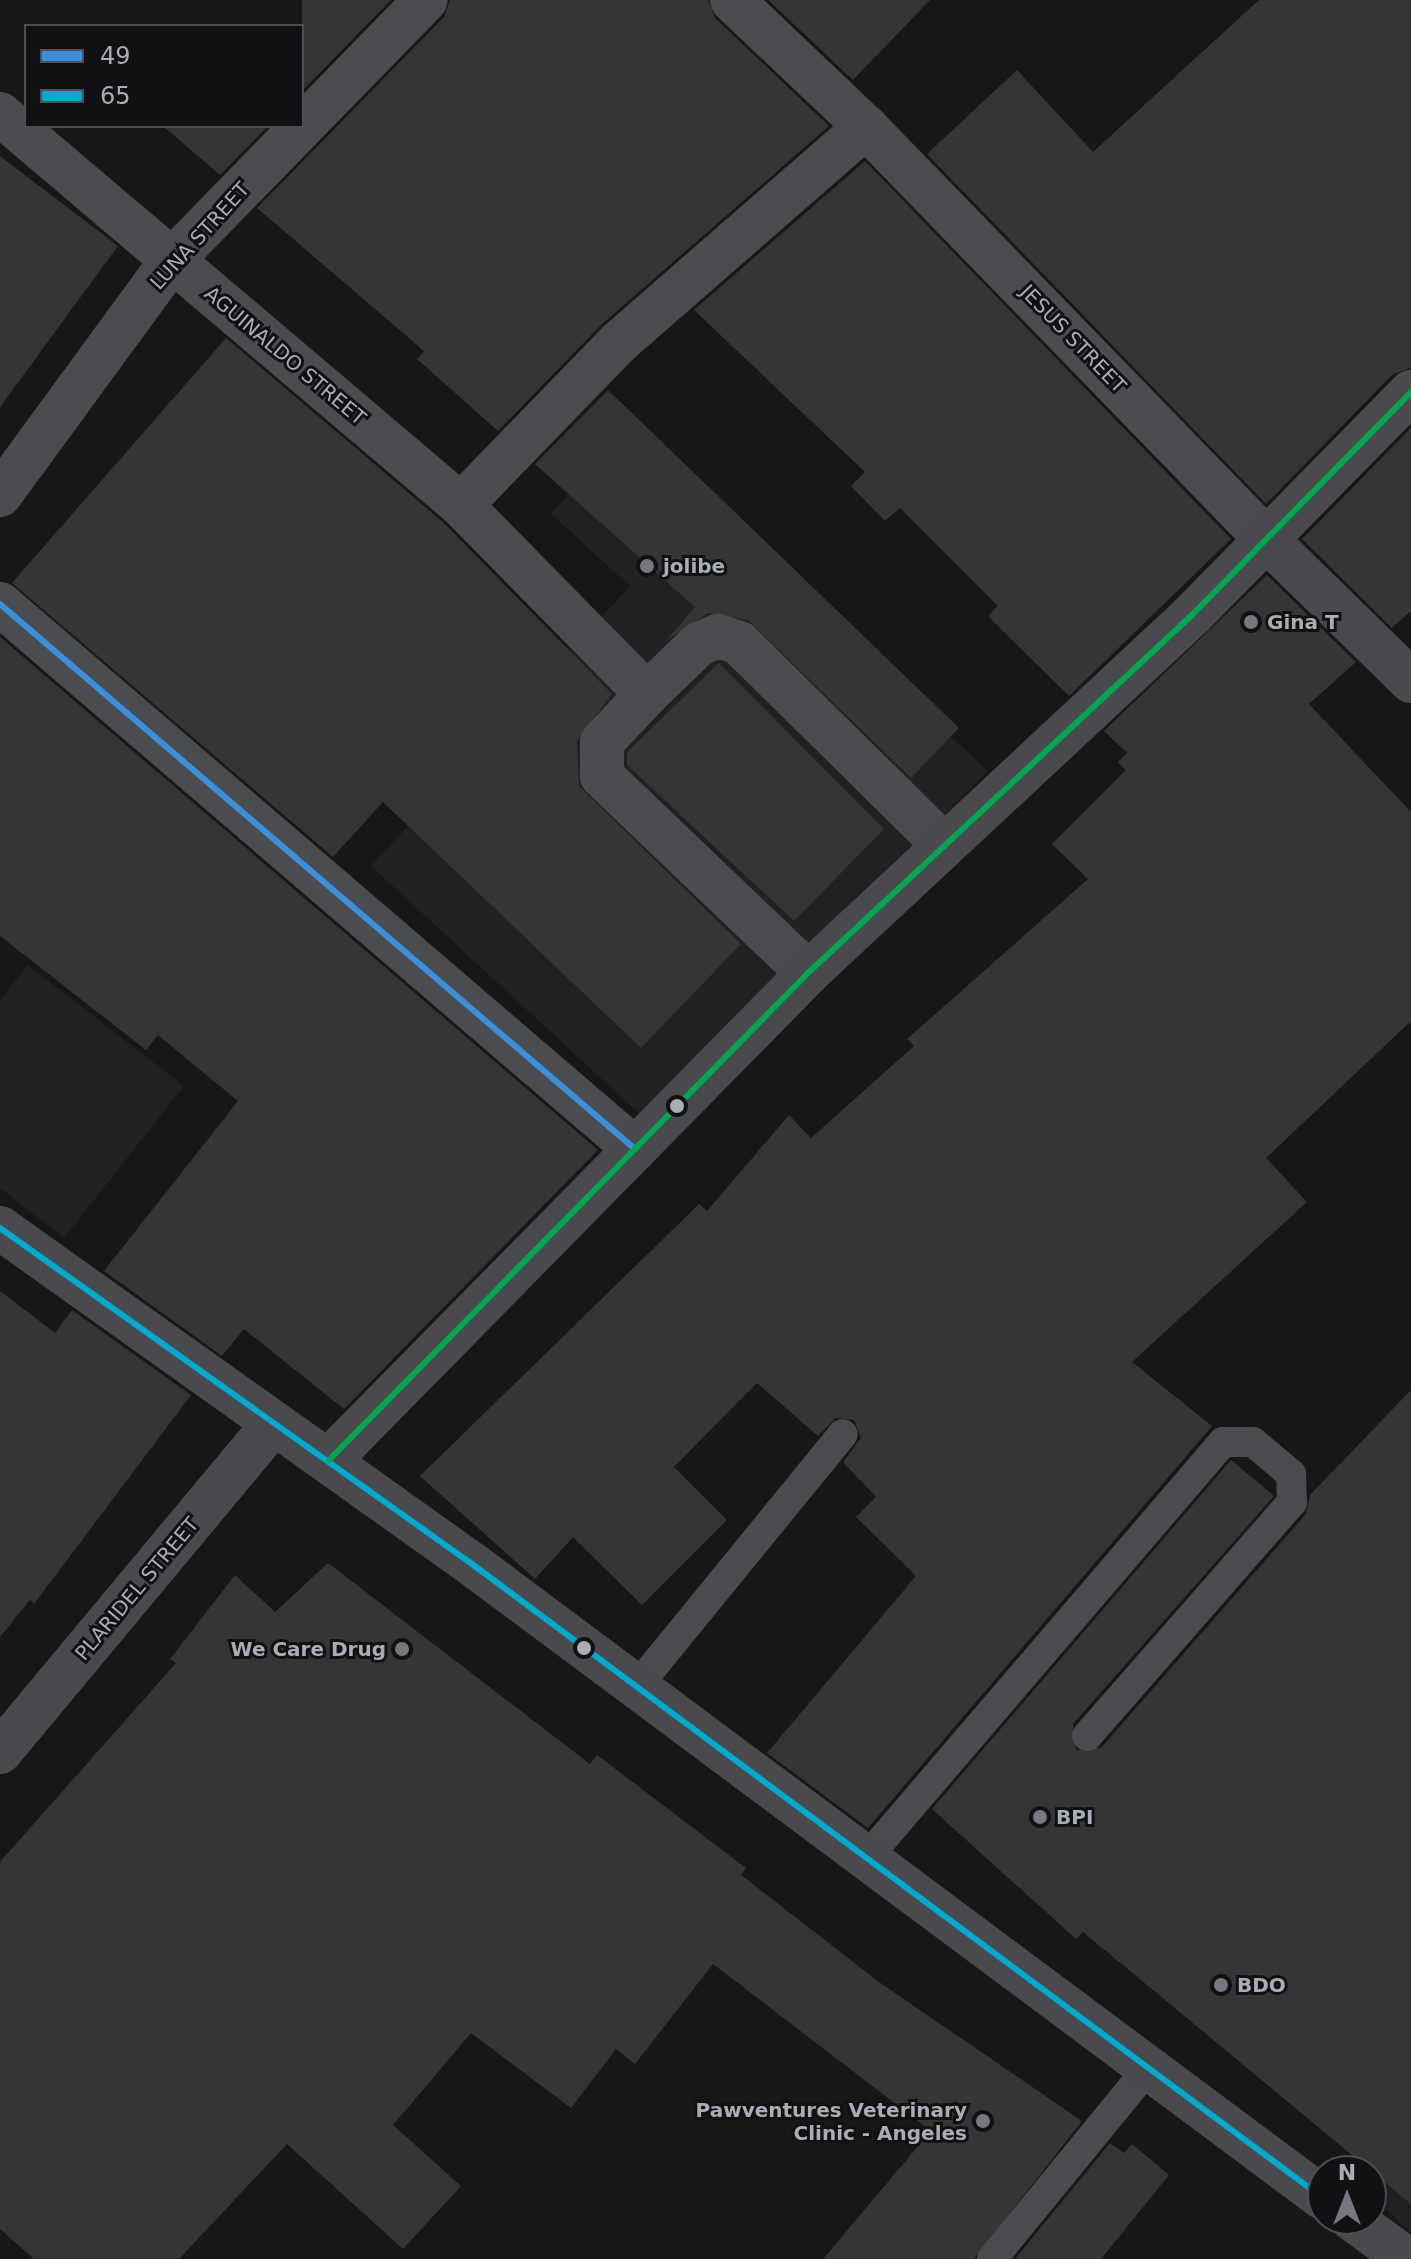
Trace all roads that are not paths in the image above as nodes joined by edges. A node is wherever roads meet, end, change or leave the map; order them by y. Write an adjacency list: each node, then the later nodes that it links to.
1 (426, 0): 4 (street, LUNA STREET)
2 (732, 0): 5 (street, JESUS STREET)
3 (0, 114): 7 (street, AGUINALDO STREET)
4 (304, 125)
5 (866, 127): 10 (street); 11 (street, JESUS STREET)
6 (301, 128): 7 (street, LUNA STREET)
7 (172, 260): 9 (street, LUNA STREET); 10 (street, AGUINALDO STREET)
8 (1411, 392): 11 (street)
9 (0, 495)
10 (461, 505): 14 (street, AGUINALDO STREET)
11 (1266, 539): 13 (street, JESUS STREET); 15 (street)
12 (0, 604): 17 (street)
13 (1411, 681)
14 (647, 694): 15 (street); 16 (street)
15 (942, 843): 16 (street)
16 (808, 973): 17 (street)
17 (635, 1149): 21 (street)
18 (0, 1228): 19 (street)
19 (272, 1425): 21 (street); 24 (street, PLARIDEL STREET)
20 (843, 1434): 22 (lane)
21 (329, 1460): 22 (street)
22 (634, 1690): 25 (street)
23 (1087, 1736): 25 (lane)
24 (0, 1752)
25 (869, 1855): 26 (street)
26 (1146, 2071): 27 (street); 29 (lane)
27 (1307, 2187)
28 (1374, 2235): 30 (street)
29 (992, 2259)
30 (1407, 2259)

